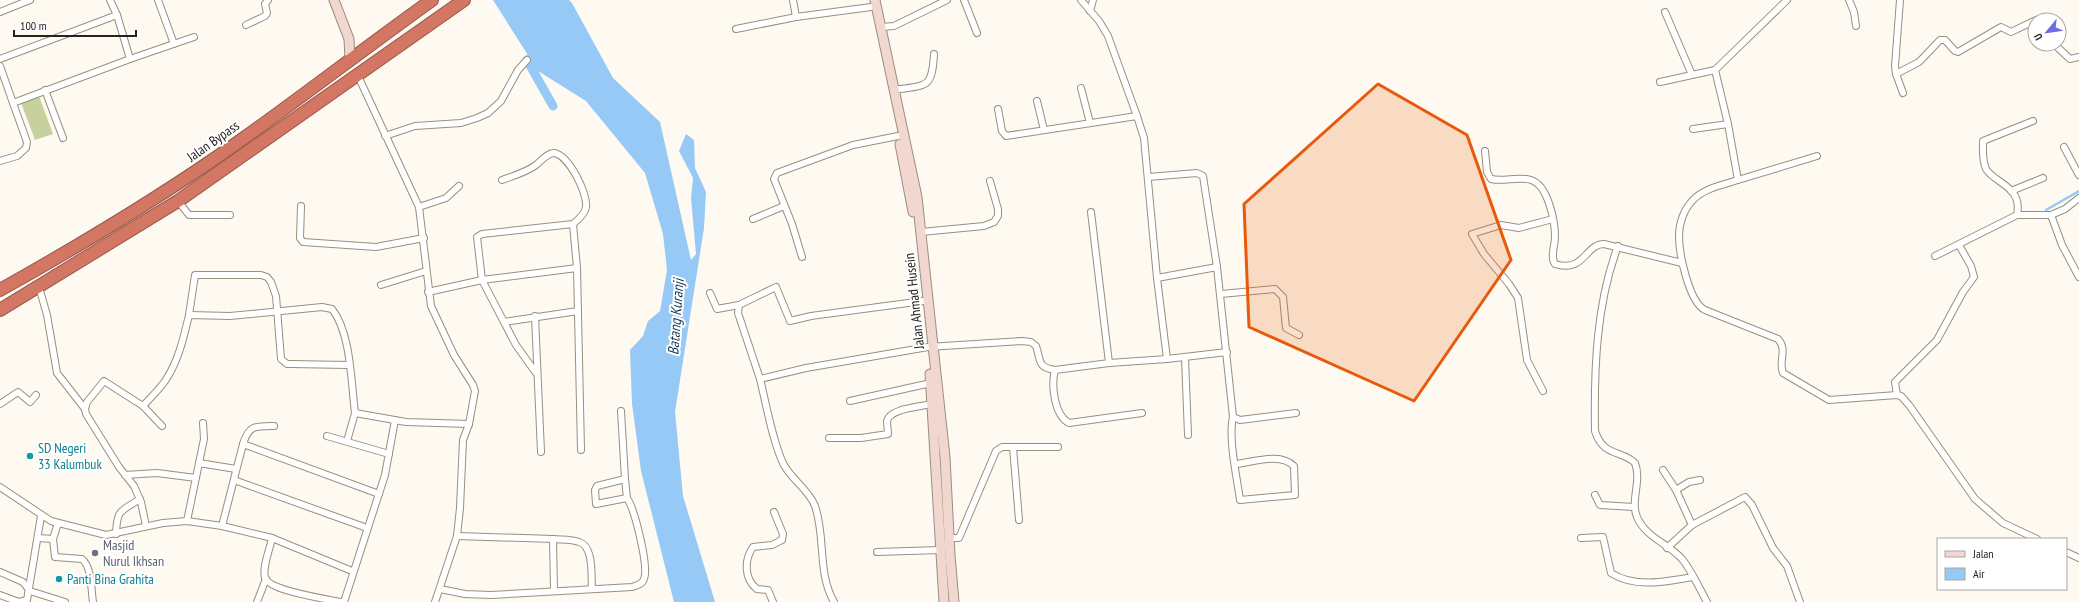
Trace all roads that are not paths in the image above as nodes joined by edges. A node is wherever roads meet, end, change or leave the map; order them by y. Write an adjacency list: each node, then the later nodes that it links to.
1 (30, 0): 18 (street)
2 (110, 0): 20 (street)
3 (158, 0): 29 (street)
4 (268, 0): 23 (street)
5 (334, 0): 35 (main road)
6 (432, 0): 35 (highway, Jalan Bypass)
7 (793, 0): 21 (street)
8 (947, 0): 25 (street)
9 (964, 0): 27 (street)
10 (1081, 0): 17 (street)
11 (1093, 0): 17 (street)
12 (1787, 0): 38 (street)
13 (1849, 0): 24 (street)
14 (1900, 0): 39 (street)
15 (872, 2): 21 (street); 25 (main road, Jalan Ahmad Husein); 57 (main road, Jalan Ahmad Husein)
16 (459, 3): 41 (highway)
17 (1090, 11): 50 (street)
18 (0, 12)
19 (1665, 12): 40 (street)
20 (117, 15): 33 (street); 34 (street)
21 (796, 17): 26 (street)
22 (2027, 24): 39 (street)
23 (246, 25)
24 (1856, 26)
25 (882, 27): 45 (main road, Jalan Ahmad Husein)
26 (736, 29)
27 (977, 33)
28 (194, 37): 29 (street)
29 (174, 44): 34 (street)
30 (2063, 52): 32 (street)
31 (934, 54): 45 (street)
32 (2079, 57)
33 (0, 59)
34 (130, 59): 44 (street)
35 (350, 59): 84 (highway, Jalan Bypass)
36 (527, 60): 56 (street)
37 (0, 66): 48 (street)
38 (1715, 70): 40 (street); 53 (street)
39 (1896, 74): 46 (street)
40 (1692, 75): 42 (street)
41 (358, 76): 56 (street); 72 (highway)
42 (1660, 82)
43 (1081, 88): 52 (street)
44 (46, 90): 48 (street); 58 (street)
45 (894, 90): 83 (main road, Jalan Ahmad Husein)
46 (1903, 93)
47 (1037, 101): 54 (street)
48 (13, 103): 62 (street)
49 (998, 109): 54 (street)
50 (1137, 116): 52 (street); 64 (street)
51 (2033, 121): 70 (street)
52 (1090, 123): 54 (street)
53 (1728, 124): 55 (street); 67 (street)
54 (1044, 130)
55 (1693, 130)
56 (385, 136): 75 (street)
57 (898, 136): 74 (street); 104 (main road, Jalan Ahmad Husein)
58 (63, 138)
59 (2064, 147): 63 (street)
60 (1486, 151): 81 (street)
61 (1817, 156): 67 (street)
62 (0, 161)
63 (2078, 172)
64 (1148, 177): 93 (street); 96 (street)
65 (2043, 178): 70 (street)
66 (502, 180): 82 (street)
67 (1738, 180): 91 (street)
68 (990, 181): 83 (street)
69 (459, 186): 75 (street)
70 (2011, 191): 78 (street)
71 (2079, 198): 79 (street)
72 (178, 201): 77 (street); 88 (highway)
73 (301, 206): 85 (street)
74 (784, 206): 80 (street); 90 (street)
75 (419, 207): 85 (street)
76 (1091, 212): 117 (street)
77 (230, 215)
78 (2017, 215): 79 (street); 86 (street)
79 (2051, 215): 95 (street)
80 (753, 219)
81 (1553, 219): 87 (street); 123 (street)
82 (573, 224): 92 (street); 97 (street)
83 (921, 232): 113 (main road, Jalan Ahmad Husein)
84 (91, 238): 88 (highway); 100 (highway, Jalan Bypass)
85 (424, 238): 94 (street)
86 (1959, 245): 89 (street); 125 (street)
87 (1618, 246): 91 (street); 166 (street)
88 (100, 250): 99 (highway)
89 (1935, 256)
90 (802, 257)
91 (1682, 263): 125 (street)
92 (577, 268): 97 (street); 108 (street)
93 (1217, 268): 96 (street); 103 (street)
94 (426, 270): 98 (street); 101 (street)
95 (2079, 277)
96 (1157, 278): 116 (street)
97 (482, 280): 101 (street); 111 (street)
98 (381, 284)
99 (39, 287): 106 (highway); 130 (street)
100 (0, 290)
101 (428, 292): 138 (street)
102 (710, 293): 105 (street)
103 (1221, 294): 112 (street); 114 (street)
104 (923, 301): 105 (street); 113 (main road, Jalan Ahmad Husein)
105 (739, 305): 121 (street)
106 (0, 310)
107 (277, 311): 109 (street); 109 (street); 118 (street); 118 (street)
108 (578, 311): 110 (street); 148 (street)
109 (189, 315): 129 (street)
110 (535, 316): 111 (street); 120 (street)
111 (504, 322): 120 (street)
112 (1299, 334)
113 (930, 346): 119 (street); 121 (street); 122 (main road, Jalan Ahmad Husein); 180 (main road, Jalan Ahmad Husein)
114 (1227, 352): 115 (street); 135 (street)
115 (1184, 358): 116 (street); 141 (street)
116 (1167, 359): 117 (street)
117 (1109, 363): 119 (street)
118 (349, 364): 132 (street)
119 (1054, 370): 133 (street)
120 (536, 373): 149 (street)
121 (760, 379): 206 (street)
122 (931, 382): 126 (street); 128 (main road, Jalan Ahmad Husein)
123 (1543, 391)
124 (36, 395): 127 (street)
125 (1897, 395): 182 (street)
126 (850, 401)
127 (0, 404)
128 (931, 404): 143 (street); 186 (main road, Jalan Ahmad Husein)
129 (143, 406): 130 (street); 139 (street)
130 (85, 409): 155 (street)
131 (621, 411): 157 (street)
132 (355, 413): 136 (street); 144 (street)
133 (1142, 413)
134 (1296, 413): 135 (street)
135 (1233, 417): 152 (street)
136 (395, 420): 138 (street); 150 (street)
137 (203, 423): 151 (street)
138 (469, 424): 177 (street)
139 (162, 426)
140 (274, 426): 145 (street)
141 (1188, 435)
142 (327, 436): 144 (street)
143 (829, 438)
144 (347, 441): 150 (street)
145 (244, 444): 153 (street); 162 (street)
146 (1013, 447): 147 (street); 169 (street); 180 (street)
147 (1058, 447)
148 (581, 450)
149 (541, 452)
150 (389, 454): 162 (street)
151 (199, 463): 153 (street); 156 (street)
152 (1236, 464): 152 (street)
153 (236, 469): 158 (street)
154 (1663, 470): 161 (street)
155 (125, 475): 156 (street); 165 (street)
156 (196, 478): 170 (street)
157 (624, 479): 164 (street); 164 (street)
158 (234, 480): 174 (street); 175 (street)
159 (1700, 480): 161 (street)
160 (0, 487): 168 (street)
161 (1676, 490): 172 (street)
162 (379, 494): 175 (street)
163 (1595, 495): 166 (street)
164 (627, 498): 194 (street)
165 (140, 499): 173 (street); 176 (street)
166 (1634, 507): 185 (street)
167 (774, 512): 205 (street)
168 (41, 516): 171 (street); 178 (street)
169 (1019, 520)
170 (187, 521): 173 (street); 174 (street)
171 (58, 523): 176 (street); 184 (street)
172 (1692, 525): 185 (street); 210 (street)
173 (146, 526): 176 (street)
174 (222, 526): 179 (street)
175 (367, 528): 190 (street)
176 (116, 534)
177 (457, 536): 183 (street); 195 (street)
178 (38, 538): 184 (street); 197 (street)
179 (272, 538): 190 (street); 193 (street)
180 (950, 538): 208 (main road, Jalan Ahmad Husein)
181 (1581, 538): 192 (street)
182 (2035, 538)
183 (553, 539): 194 (street); 196 (street)
184 (53, 540): 200 (street)
185 (1667, 548): 192 (street)
186 (940, 550): 187 (street); 207 (main road, Jalan Ahmad Husein)
187 (877, 552)
188 (2067, 552): 189 (street)
189 (2079, 558)
190 (352, 571): 203 (street)
191 (0, 572): 197 (street)
192 (1692, 577): 209 (street)
193 (266, 579): 201 (street); 202 (street)
194 (592, 588): 196 (street)
195 (440, 589): 196 (street); 204 (street)
196 (554, 590)
197 (30, 591): 198 (street); 199 (street)
198 (0, 595)
199 (65, 602)
200 (93, 602)
201 (257, 602)
202 (341, 602)
203 (344, 602)
204 (435, 602)
205 (773, 602)
206 (834, 602)
207 (944, 602)
208 (954, 602)
209 (1707, 602)
210 (1800, 602)

